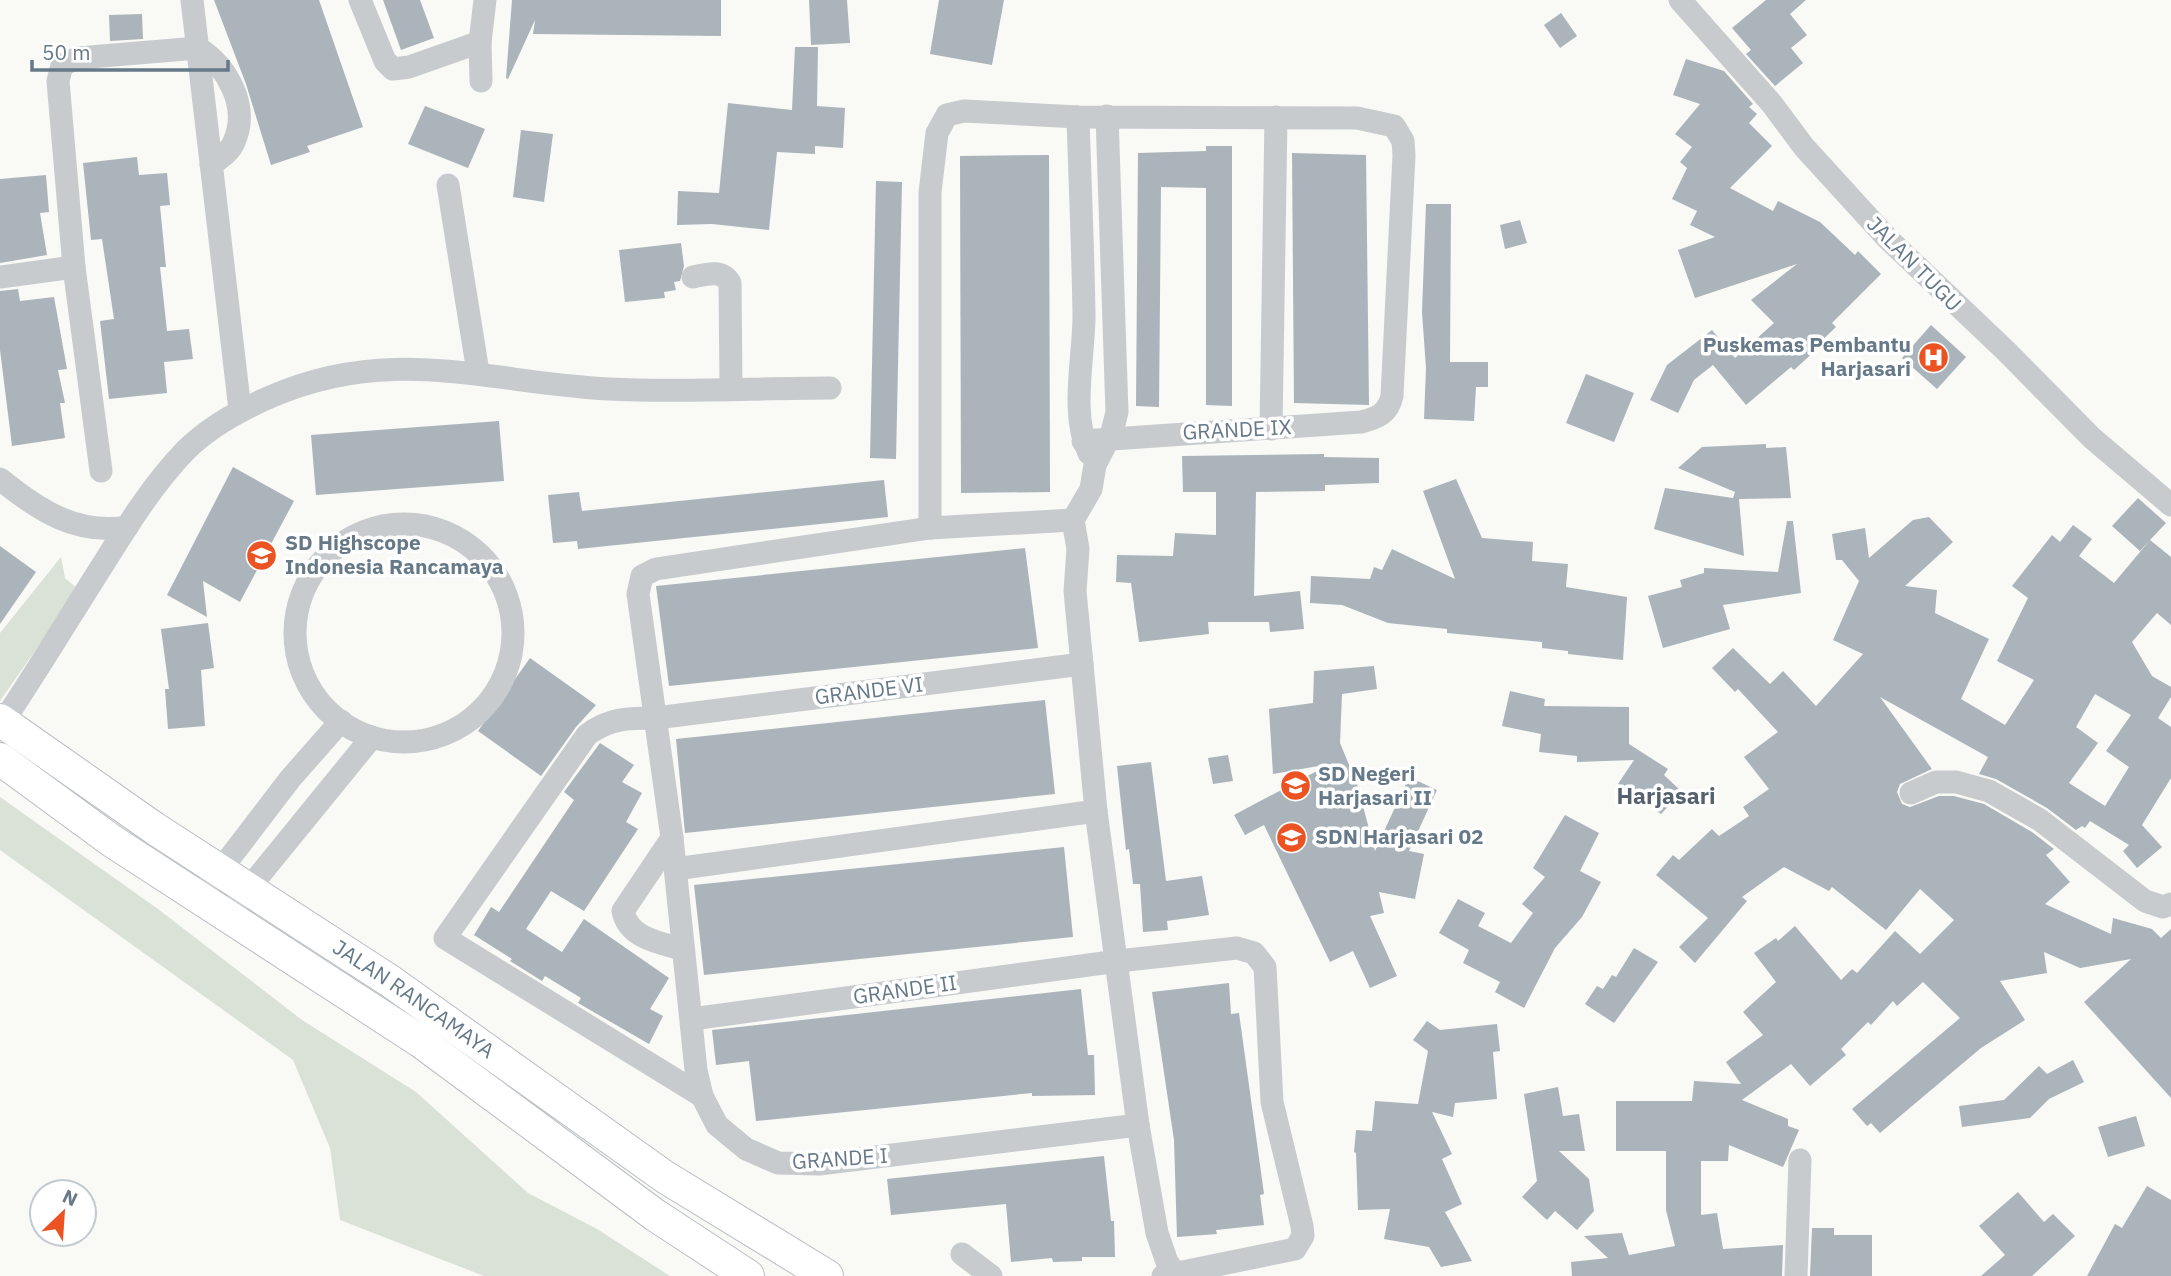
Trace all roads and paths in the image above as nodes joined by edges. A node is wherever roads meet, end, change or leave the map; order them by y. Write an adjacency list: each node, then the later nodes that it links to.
1 (192, 0): 6 (street)
2 (360, 0): 5 (street)
3 (485, 0): 5 (street)
4 (1680, 0): 26 (street, JALAN TUGU)
5 (480, 42): 7 (street)
6 (198, 48): 11 (street); 11 (street); 13 (street)
7 (481, 81)
8 (1107, 116): 9 (street); 10 (street); 21 (street)
9 (1078, 117): 22 (street); 29 (street)
10 (1276, 117): 20 (street); 20 (street, GRANDE IX)
11 (211, 164): 19 (street)
12 (449, 186): 16 (street)
13 (74, 267): 14 (street); 24 (street)
14 (0, 277)
15 (693, 277): 17 (street)
16 (478, 372): 17 (street); 19 (street)
17 (731, 388): 18 (street)
18 (830, 388)
19 (240, 410): 28 (street)
20 (1270, 429): 21 (street, GRANDE IX)
21 (1109, 439): 22 (street, GRANDE IX); 23 (street)
22 (1083, 441): 23 (street)
23 (1095, 465): 27 (street)
24 (101, 471)
25 (0, 479): 28 (street)
26 (2171, 505)
27 (1073, 520): 29 (street); 30 (street)
28 (127, 527): 32 (street)
29 (930, 528): 31 (street)
30 (1082, 664): 31 (street, GRANDE VI); 37 (street)
31 (656, 718): 38 (street); 45 (street, GRANDE VI)
32 (2, 721): 40 (street, JALAN RANCAMAYA)
33 (341, 721): 34 (street); 34 (street); 40 (street)
34 (372, 737): 41 (street)
35 (0, 758): 42 (street, JALAN RANCAMAYA)
36 (1911, 793): 43 (street)
37 (1096, 811): 39 (street); 47 (street)
38 (672, 838): 39 (street); 46 (street)
39 (675, 869): 46 (street)
40 (221, 872): 41 (street, JALAN RANCAMAYA); 42 (street)
41 (248, 890): 44 (street); 55 (street, JALAN RANCAMAYA)
42 (199, 898): 44 (street, JALAN RANCAMAYA)
43 (2171, 904)
44 (227, 915): 54 (street, JALAN RANCAMAYA)
45 (445, 938): 49 (street, GRANDE I)
46 (682, 948): 48 (street)
47 (1118, 961): 48 (street, GRANDE II); 50 (street); 53 (street, GRANDE II)
48 (692, 1019): 49 (street)
49 (702, 1096): 50 (street, GRANDE I)
50 (1138, 1125): 53 (street)
51 (1800, 1160): 57 (street)
52 (962, 1254): 56 (street)
53 (1171, 1275)
54 (748, 1276)
55 (827, 1276)
56 (991, 1276)
57 (1796, 1276)

